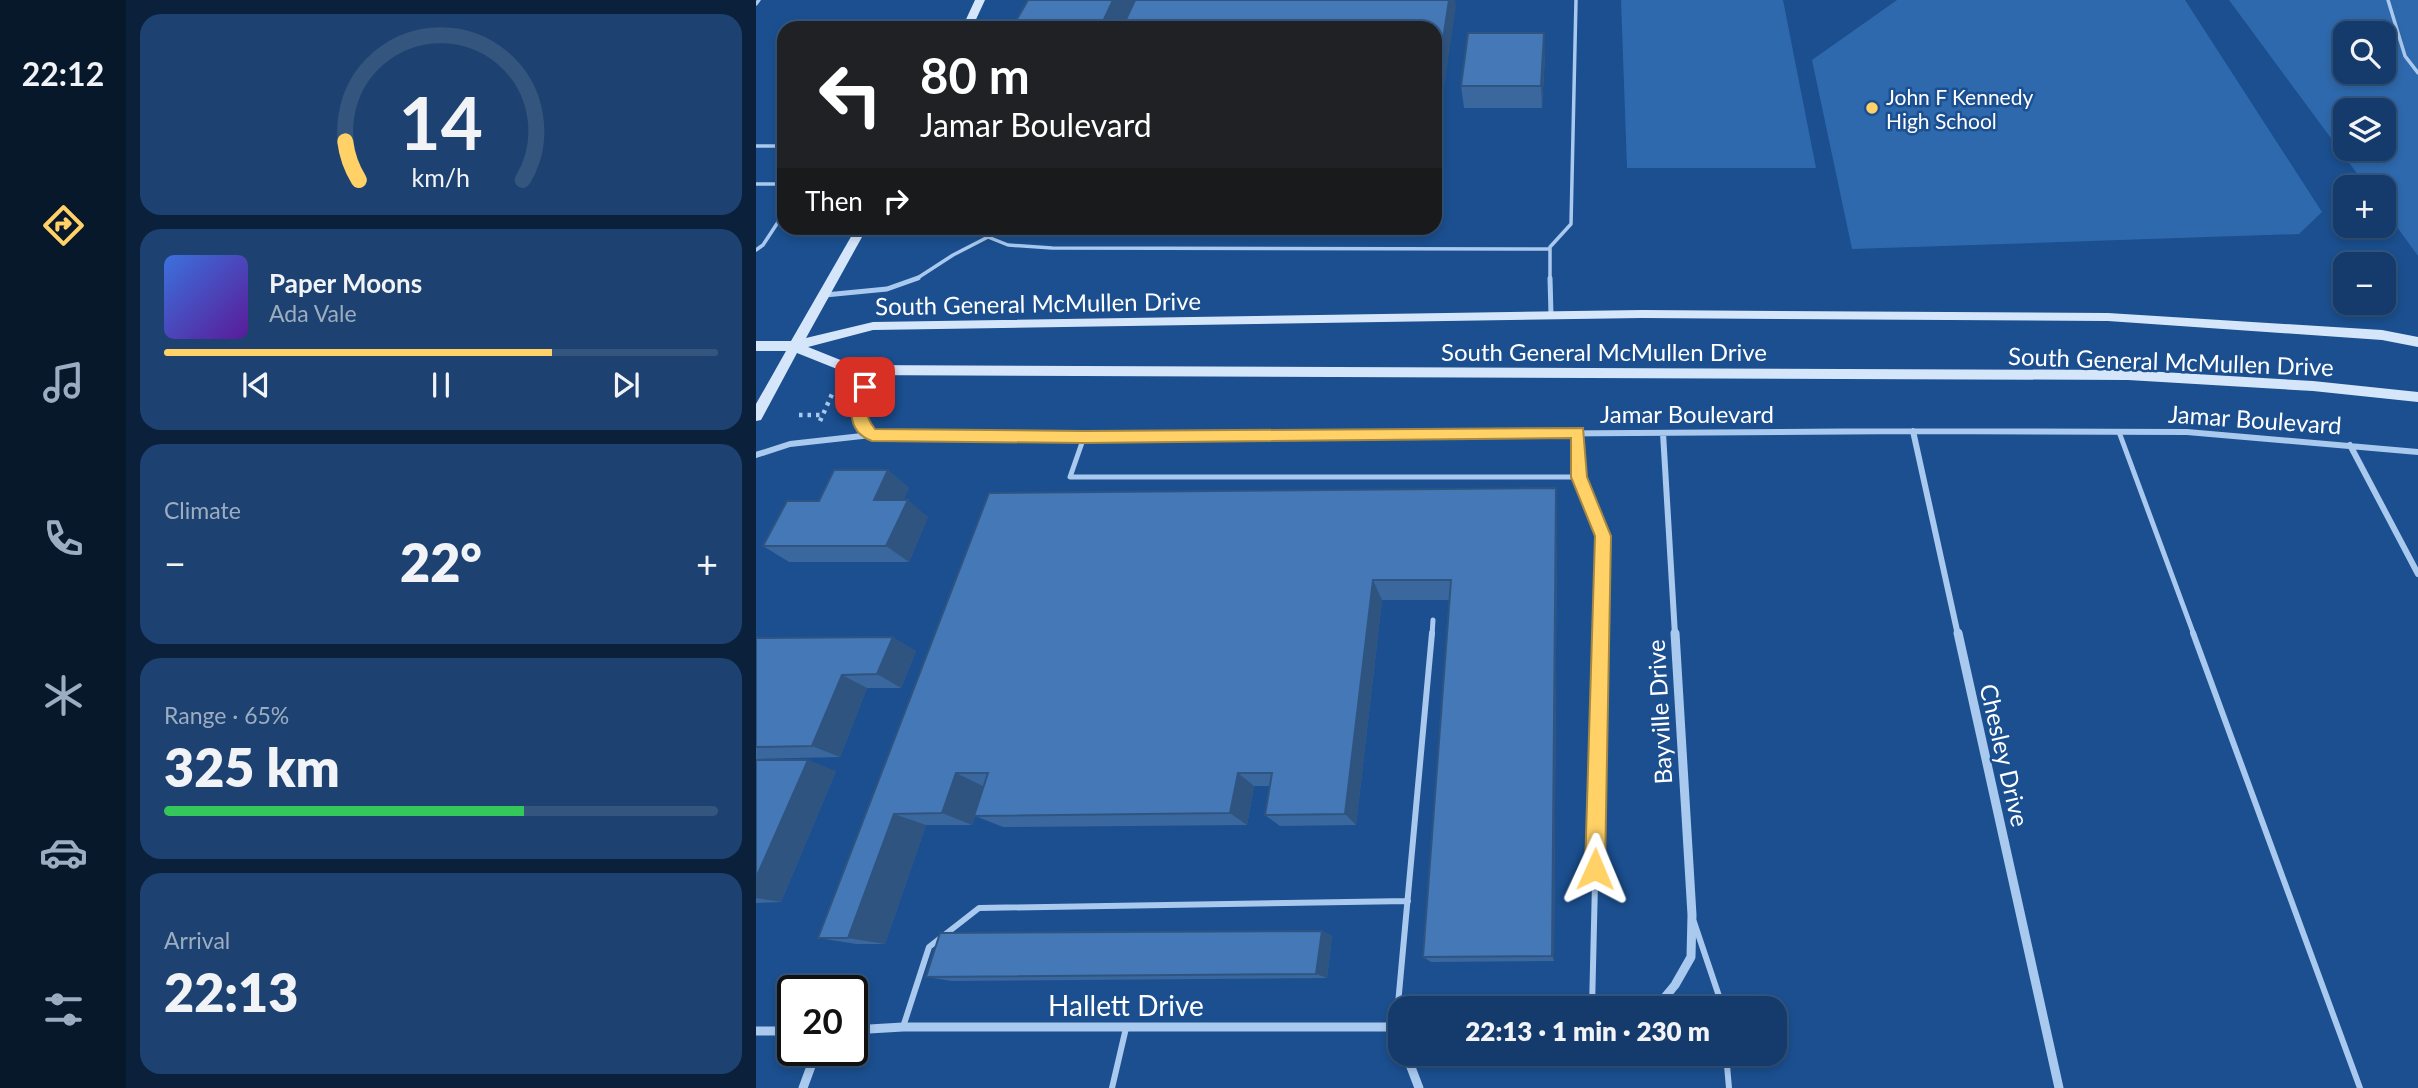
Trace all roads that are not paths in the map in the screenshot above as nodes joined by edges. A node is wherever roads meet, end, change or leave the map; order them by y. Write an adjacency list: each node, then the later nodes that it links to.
1 (980, 0): 4 (main road)
2 (1576, 0): 13 (lane)
3 (2388, 0): 5 (lane)
4 (970, 21)
5 (2418, 73)
6 (756, 146): 7 (lane)
7 (777, 146)
8 (756, 184): 9 (lane)
9 (777, 184)
10 (777, 224): 14 (lane)
11 (857, 235): 15 (main road)
12 (988, 237): 13 (lane); 15 (lane)
13 (1550, 248): 16 (lane)
14 (756, 250)
15 (822, 296): 19 (main road)
16 (1551, 315): 17 (main road, South General McMullen Drive); 19 (main road, South General McMullen Drive)
17 (2418, 342)
18 (756, 346): 19 (main road, South General McMullen Drive)
19 (793, 346): 20 (main road, South General McMullen Drive); 22 (main road)
20 (873, 370): 21 (main road, South General McMullen Drive); 27 (street)
21 (2418, 397)
22 (756, 416)
23 (1913, 430): 25 (street, Jamar Boulevard); 26 (street, Jamar Boulevard); 54 (street, Chesley Drive)
24 (1578, 432): 26 (street, Jamar Boulevard); 28 (street, Jamar Boulevard); 32 (lane)
25 (2119, 432): 29 (street, Jamar Boulevard); 55 (lane)
26 (1663, 433): 36 (street, Bayville Drive)
27 (872, 435): 28 (street, Jamar Boulevard); 31 (street, Jamar Boulevard)
28 (1084, 437): 32 (lane)
29 (2350, 445): 30 (street, Jamar Boulevard); 33 (street)
30 (2418, 452)
31 (756, 455)
32 (1579, 477): 38 (lane)
33 (2418, 574)
34 (1433, 620): 35 (lane)
35 (1408, 901): 37 (lane); 41 (lane)
36 (1692, 915): 39 (street, Bayville Drive); 40 (lane)
37 (1400, 996)
38 (1592, 996)
39 (1666, 996)
40 (1719, 996)
41 (903, 1027): 43 (street, Hallett Drive); 44 (street, Hallett Drive)
42 (1388, 1027): 43 (street, Hallett Drive)
43 (1126, 1028): 51 (lane)
44 (868, 1029)
45 (756, 1031): 46 (street)
46 (777, 1031)
47 (811, 1066): 50 (street)
48 (1411, 1066): 52 (street)
49 (1727, 1066): 53 (lane)
50 (803, 1088)
51 (1112, 1088)
52 (1419, 1088)
53 (1729, 1088)
54 (2059, 1088)
55 (2360, 1088)

